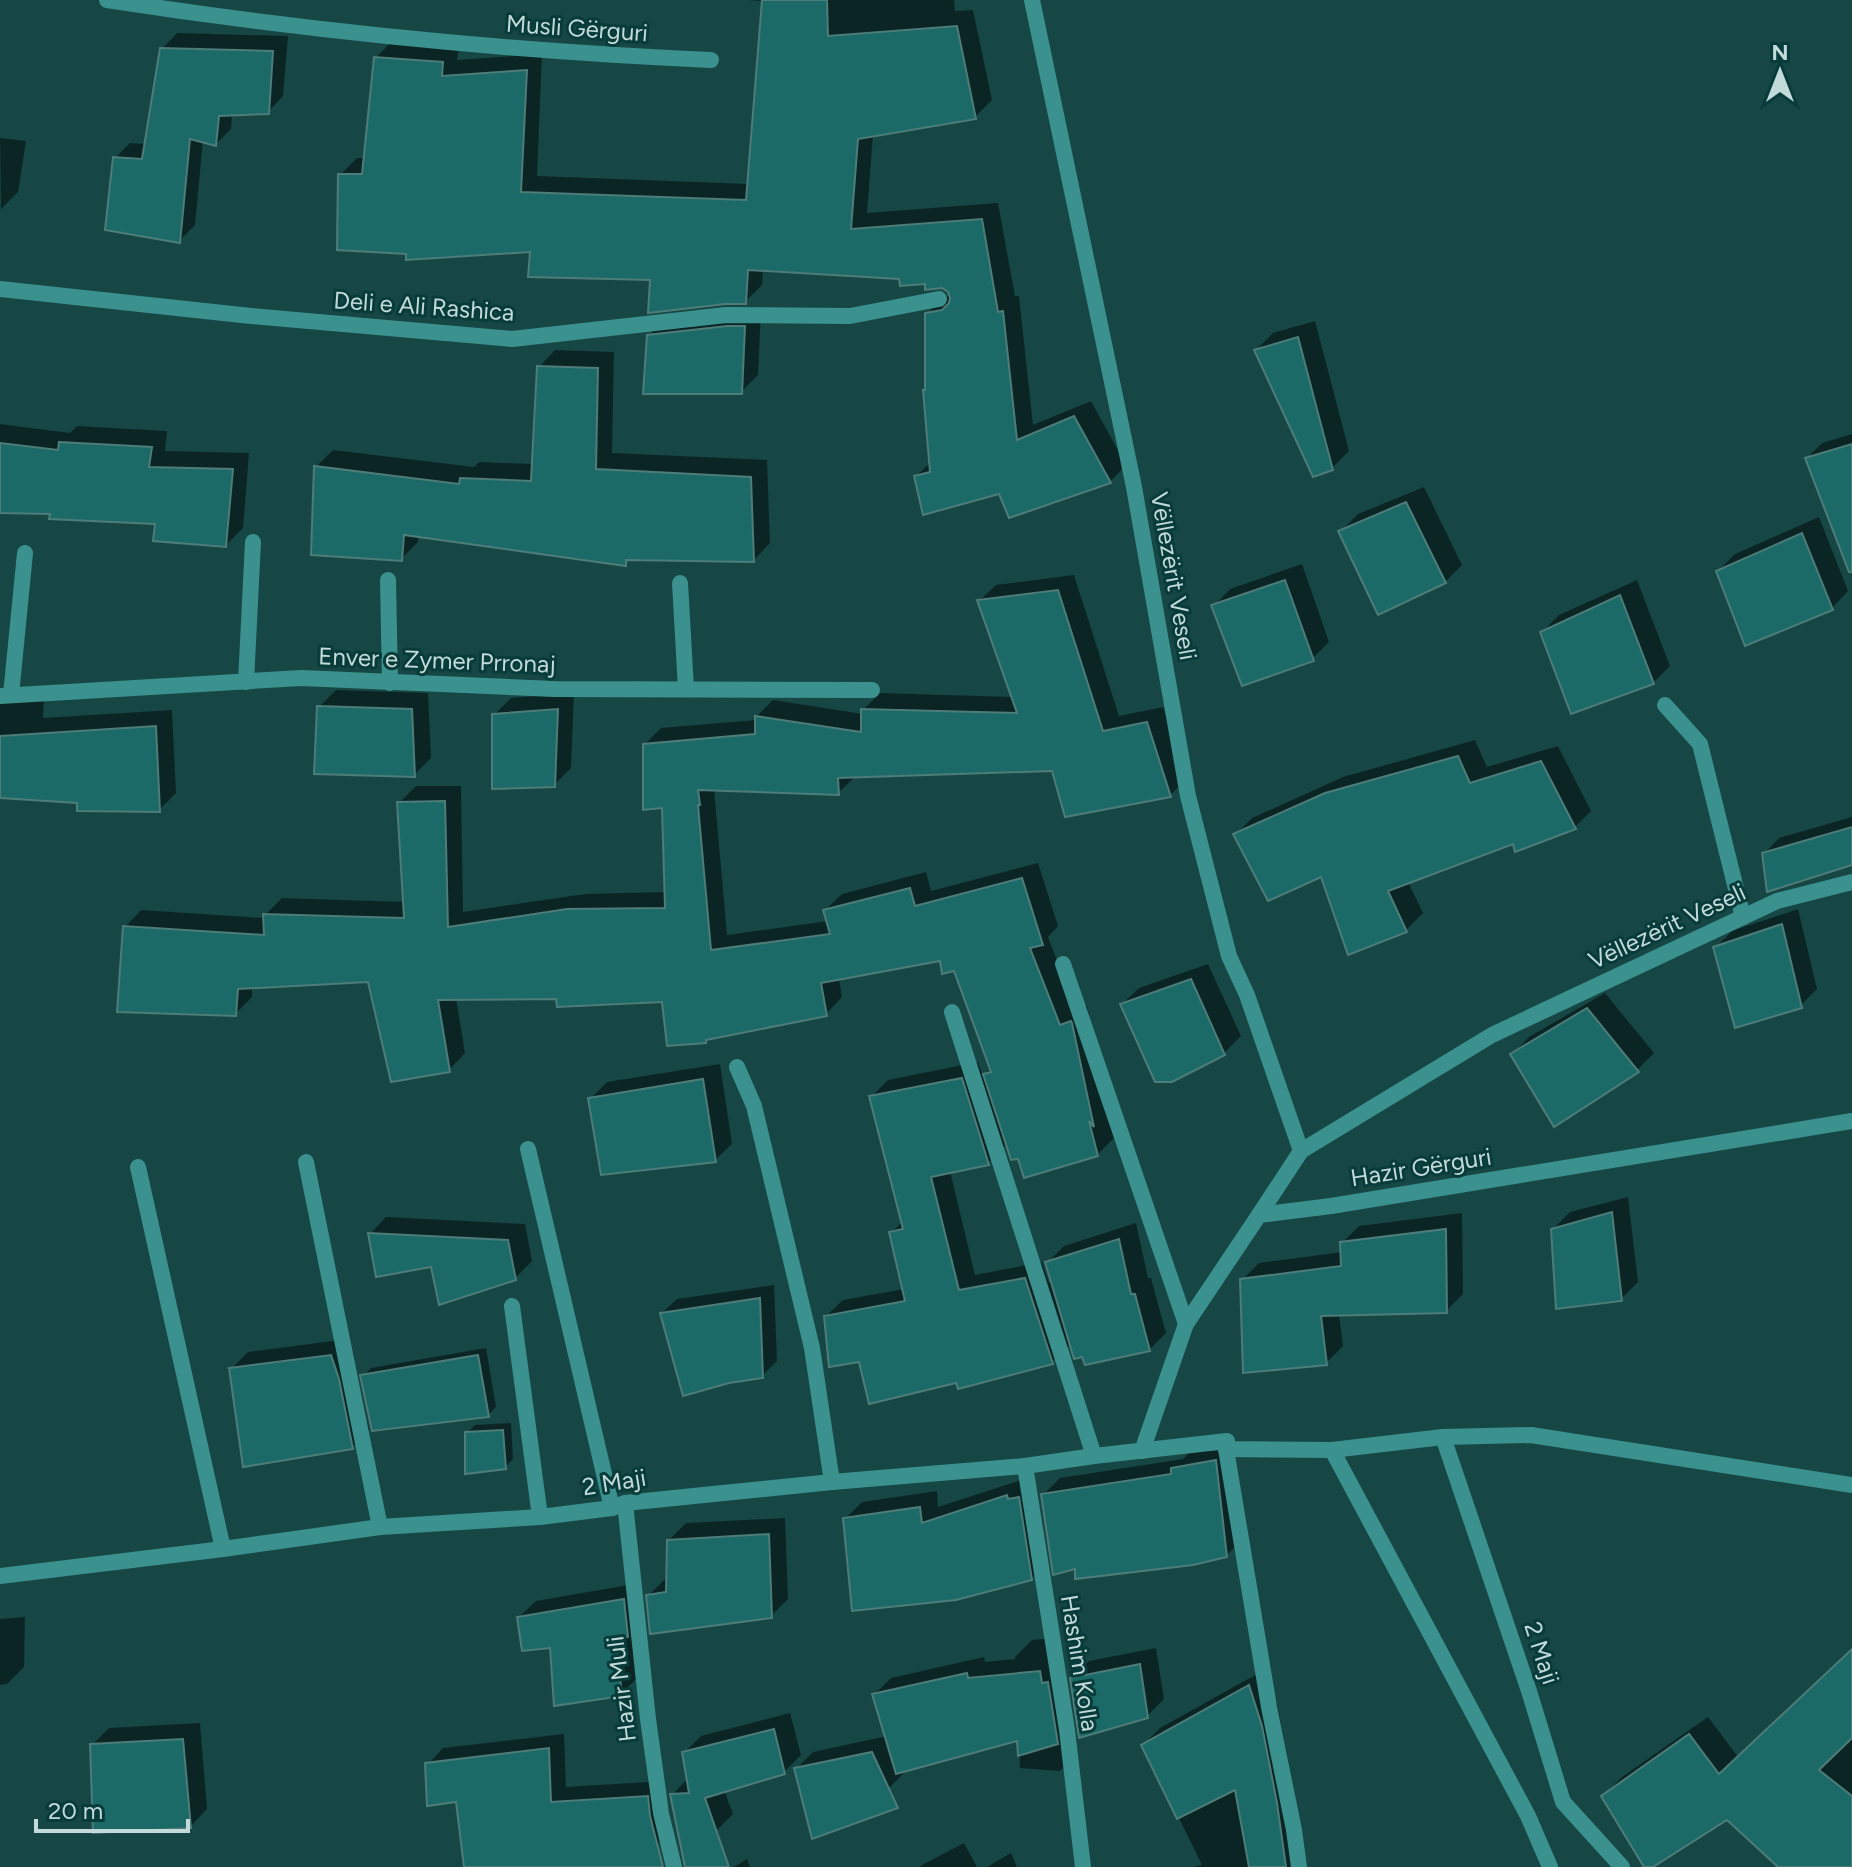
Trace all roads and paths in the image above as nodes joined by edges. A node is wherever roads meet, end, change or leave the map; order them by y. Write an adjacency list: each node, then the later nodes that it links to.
1 (107, 0): 3 (street, Musli Gërguri)
2 (1032, 0): 23 (street, Vëllezërit Veseli)
3 (711, 60)
4 (0, 289): 5 (street, Deli e Ali Rashica)
5 (939, 299)
6 (253, 542): 10 (street)
7 (25, 553): 14 (street)
8 (388, 580): 11 (street)
9 (680, 583): 12 (street)
10 (246, 682): 11 (street, Enver e Zymer Prronaj); 14 (street, Enver e Zymer Prronaj)
11 (390, 683): 12 (street, Enver e Zymer Prronaj)
12 (686, 689): 13 (street, Enver e Zymer Prronaj)
13 (872, 690)
14 (6, 696)
15 (1665, 705): 17 (street)
16 (1852, 882): 17 (street, Vëllezërit Veseli)
17 (1743, 917): 23 (street, Vëllezërit Veseli)
18 (1063, 964): 28 (street)
19 (952, 1012): 33 (street)
20 (737, 1067): 35 (street)
21 (1852, 1121): 26 (street, Hazir Gërguri)
22 (528, 1149): 37 (street, Hazir Muli)
23 (1301, 1151): 26 (street, Vëllezërit Veseli)
24 (306, 1162): 39 (street)
25 (138, 1167): 40 (street)
26 (1259, 1215): 28 (street)
27 (512, 1306): 38 (street)
28 (1186, 1324): 32 (street)
29 (1443, 1437): 31 (street, 2 Maji); 36 (street, 2 Maji); 46 (street, 2 Maji)
30 (1226, 1449): 31 (street, 2 Maji); 32 (street, 2 Maji); 44 (street)
31 (1332, 1450): 45 (street)
32 (1142, 1451): 33 (street, 2 Maji)
33 (1094, 1456): 34 (street, 2 Maji)
34 (1025, 1466): 35 (street, 2 Maji); 43 (street, Hashim Kolla)
35 (832, 1482): 37 (street, 2 Maji)
36 (1852, 1485)
37 (618, 1506): 38 (street, 2 Maji); 42 (street, Hazir Muli)
38 (540, 1517): 39 (street, 2 Maji)
39 (380, 1527): 40 (street, 2 Maji)
40 (223, 1549): 41 (street, 2 Maji)
41 (0, 1576)
42 (674, 1867)
43 (1083, 1867)
44 (1299, 1867)
45 (1550, 1867)
46 (1622, 1867)

